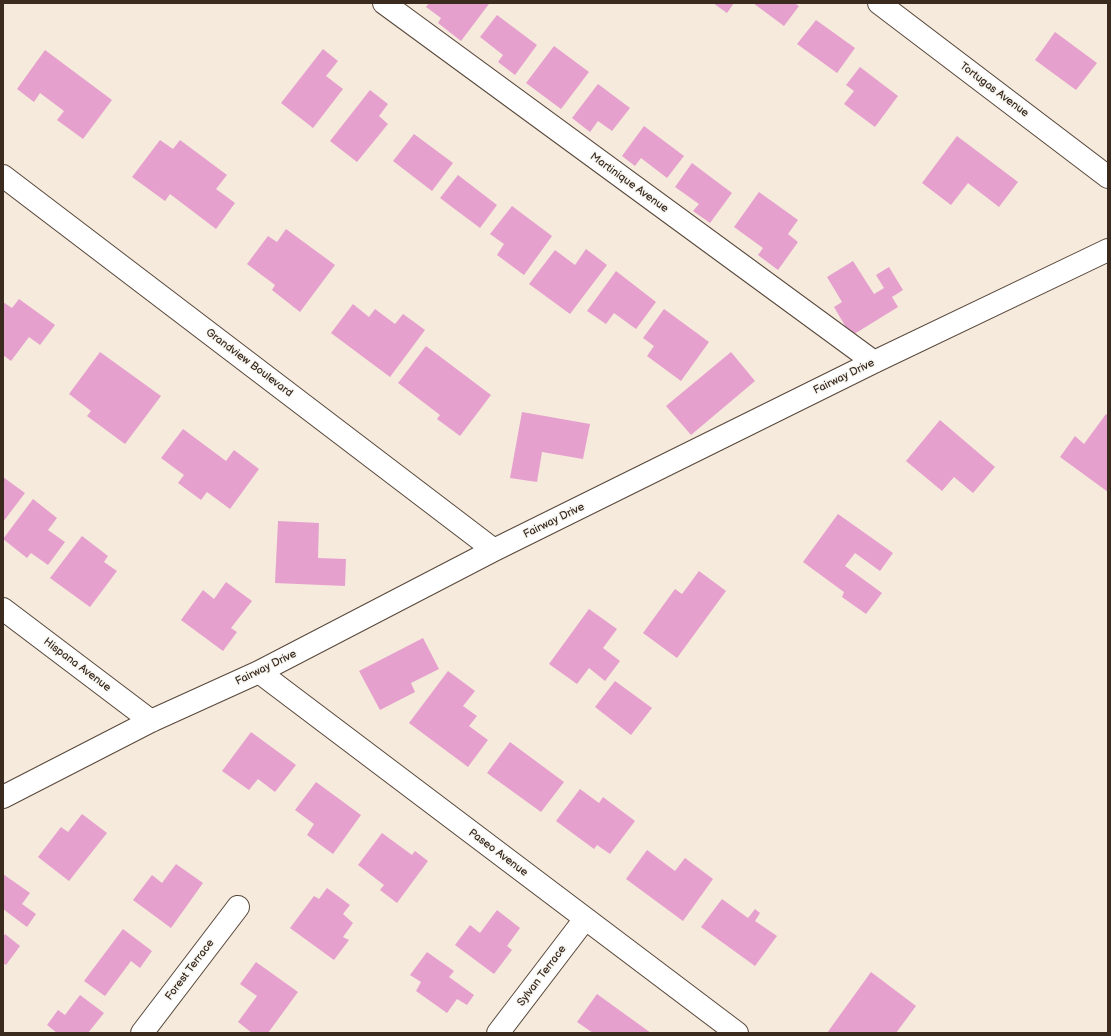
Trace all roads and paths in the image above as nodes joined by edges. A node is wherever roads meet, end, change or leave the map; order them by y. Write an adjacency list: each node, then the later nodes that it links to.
1 (384, 3): 6 (street, Martinique Avenue)
2 (880, 3): 4 (street, Tortugas Avenue)
3 (3, 176): 7 (street, Grandview Boulevard)
4 (1108, 177)
5 (1108, 250): 6 (street, Fairway Drive)
6 (874, 362): 7 (street, Fairway Drive)
7 (494, 550): 9 (street, Fairway Drive)
8 (3, 609): 10 (street, Hispana Avenue)
9 (259, 672): 10 (street, Fairway Drive); 13 (street, Paseo Avenue)
10 (151, 721): 11 (street, Fairway Drive)
11 (3, 797)
12 (238, 907): 14 (street, Forest Terrace)
13 (585, 919): 15 (street, Sylvan Terrace); 16 (street, Paseo Avenue)
14 (142, 1033)
15 (498, 1033)
16 (737, 1033)

